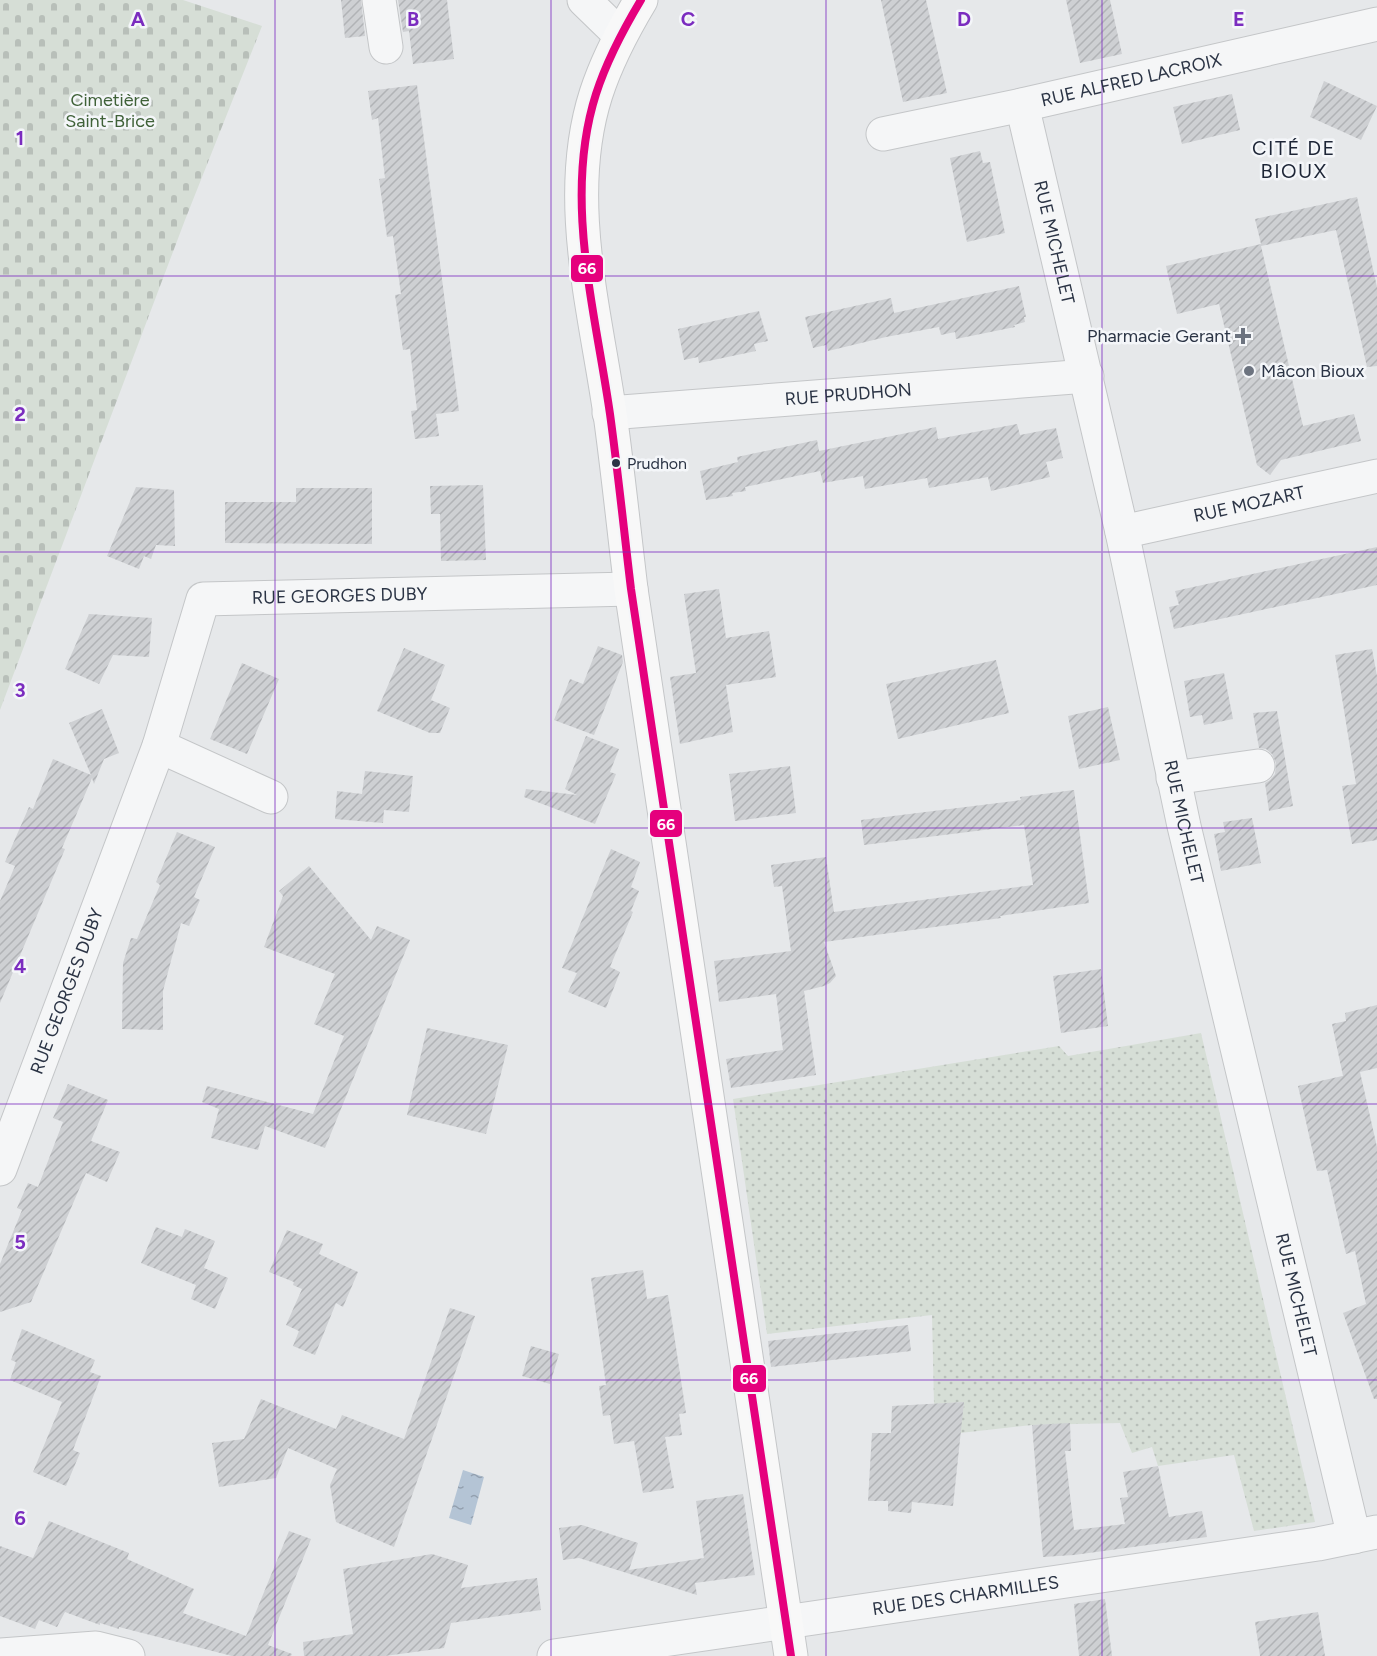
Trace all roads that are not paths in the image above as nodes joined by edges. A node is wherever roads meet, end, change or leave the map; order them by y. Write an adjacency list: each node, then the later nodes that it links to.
1 (380, 0): 6 (street)
2 (584, 0): 5 (street)
3 (641, 0): 5 (main road)
4 (1377, 24): 7 (street, RUE ALFRED LACROIX)
5 (620, 35): 10 (main road)
6 (386, 47)
7 (1022, 105): 8 (street, RUE ALFRED LACROIX); 9 (street, RUE MICHELET)
8 (883, 134)
9 (1087, 376): 10 (street, RUE PRUDHON); 12 (street, RUE MICHELET)
10 (609, 413): 13 (main road)
11 (1377, 476): 12 (street, RUE MOZART)
12 (1122, 532): 16 (street, RUE MICHELET)
13 (631, 590): 14 (street, RUE GEORGES DUBY); 20 (main road)
14 (159, 746): 17 (street); 18 (street, RUE GEORGES DUBY)
15 (1258, 766): 16 (street)
16 (1173, 778): 19 (street, RUE MICHELET)
17 (271, 797)
18 (0, 1169)
19 (1366, 1535): 20 (street, RUE DES CHARMILLES)
20 (786, 1622): 23 (street, RUE DES CHARMILLES); 24 (main road)
21 (0, 1655): 22 (street)
22 (128, 1656)
23 (554, 1656)
24 (791, 1656)

